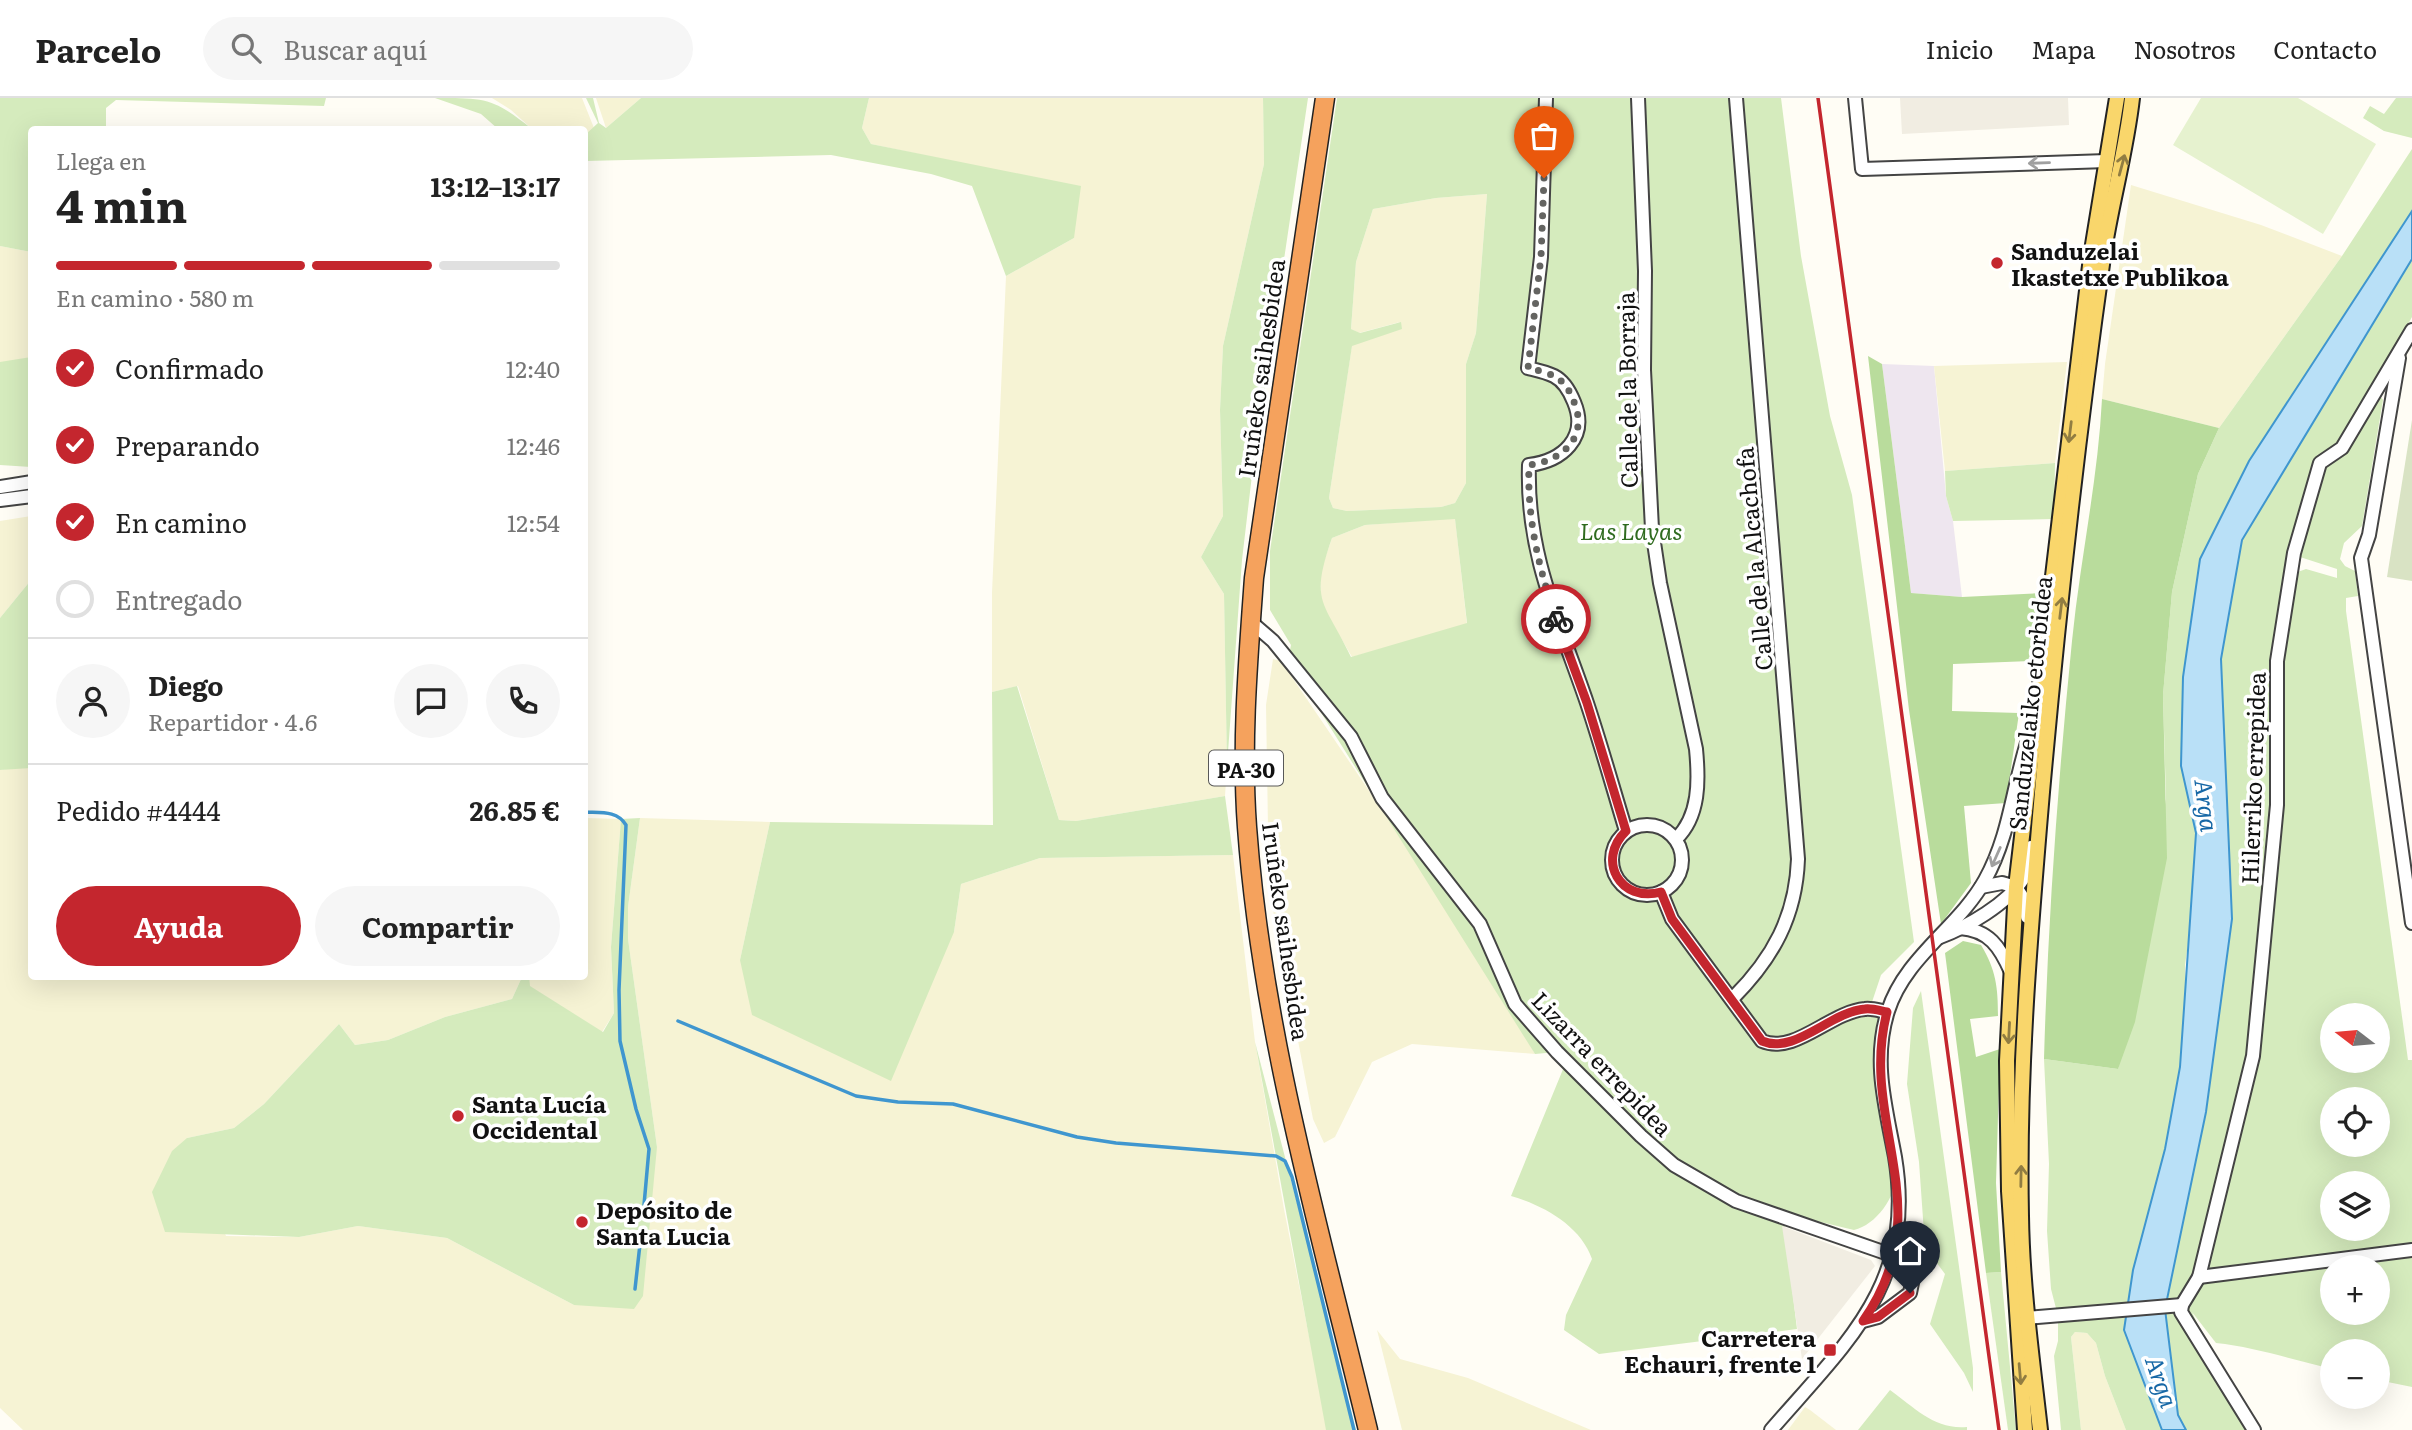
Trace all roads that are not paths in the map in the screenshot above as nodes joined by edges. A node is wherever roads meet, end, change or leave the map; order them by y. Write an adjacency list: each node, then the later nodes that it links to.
1 (1325, 98): 15 (highway, Iruñeko saihesbidea / PA-30)
2 (1546, 98): 17 (street)
3 (1638, 98): 18 (street, Calle de la Borraja)
4 (1736, 98): 28 (street, Calle de la Alcachofa)
5 (1855, 98): 8 (street, one-way to 5)
6 (2117, 98): 8 (main road, Sanduzelaiko etorbidea)
7 (2132, 98): 16 (main road, Sanduzelaiko etorbidea, one-way to 7)
8 (2108, 161): 16 (main road, Sanduzelaiko etorbidea, one-way to 16)
9 (2412, 330): 10 (street, Hilerriko errepidea)
10 (2401, 347): 23 (street, Hilerriko errepidea); 33 (street, Hilerriko errepidea)
11 (28, 483): 12 (street)
12 (0, 487)
13 (28, 496): 14 (street)
14 (0, 500)
15 (1251, 622): 32 (street, Lizarra errepidea); 37 (highway, Iruñeko saihesbidea / PA-30)
16 (2041, 723): 19 (main road, Sanduzelaiko etorbidea); 21 (street, one-way to 21); 30 (main road, Sanduzelaiko etorbidea)
17 (1626, 831): 18 (street); 20 (street)
18 (1676, 839): 20 (street)
19 (2016, 887): 21 (street); 22 (street); 27 (main road, Sanduzelaiko etorbidea); 30 (street)
20 (1661, 892): 28 (street)
21 (1977, 892): 22 (street); 26 (street)
22 (1978, 916): 24 (street); 25 (street)
23 (2412, 923)
24 (1960, 928): 25 (street); 26 (street)
25 (1987, 935): 27 (street)
26 (1940, 937): 29 (street)
27 (2012, 973): 35 (main road, Sanduzelaiko etorbidea, one-way to 35)
28 (1732, 998): 29 (street)
29 (1887, 1012): 32 (street)
30 (2025, 1036): 35 (main road, Sanduzelaiko etorbidea, one-way to 30)
31 (2412, 1250): 33 (street)
32 (1894, 1254): 36 (street); 36 (street)
33 (2199, 1277): 34 (street, Hilerriko errepidea)
34 (2176, 1305): 35 (street); 41 (street)
35 (2021, 1317): 39 (main road, one-way to 39); 40 (main road)
36 (1863, 1321): 38 (street)
37 (1368, 1430)
38 (1771, 1430)
39 (2025, 1430)
40 (2040, 1430)
41 (2254, 1430)

